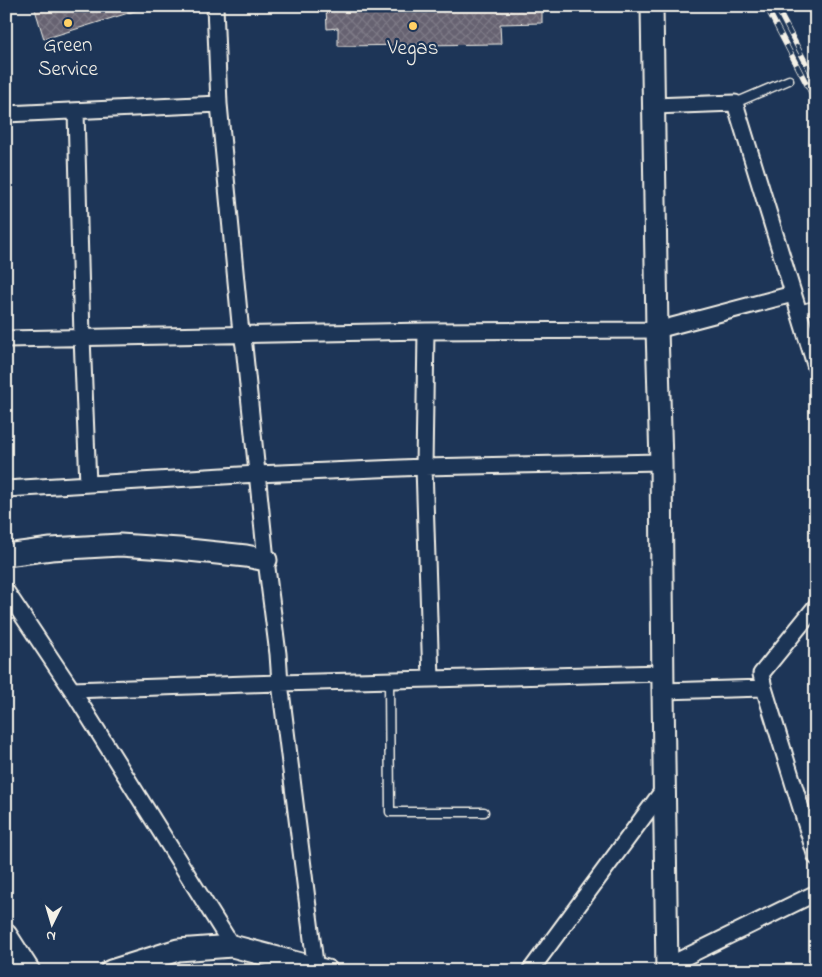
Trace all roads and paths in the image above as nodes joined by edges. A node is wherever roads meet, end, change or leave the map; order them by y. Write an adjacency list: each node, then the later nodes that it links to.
1 (215, 6): 5 (street)
2 (652, 6): 6 (street)
3 (788, 80): 4 (lane)
4 (735, 103): 6 (street); 9 (street)
5 (219, 104): 7 (street); 14 (street)
6 (654, 106): 12 (street)
7 (76, 111): 8 (street); 15 (street)
8 (6, 114)
9 (793, 294): 11 (street); 12 (street)
10 (816, 305): 11 (lane)
11 (798, 310): 17 (street)
12 (657, 330): 13 (street); 18 (street)
13 (426, 331): 14 (street); 19 (street)
14 (242, 334): 15 (street); 20 (street)
15 (82, 337): 16 (street); 21 (street)
16 (6, 339)
17 (815, 363)
18 (661, 462): 19 (street); 29 (street)
19 (424, 467): 20 (street); 27 (street)
20 (257, 474): 21 (street); 24 (street)
21 (88, 484): 22 (street)
22 (6, 489)
23 (6, 555): 24 (street)
24 (266, 560): 30 (street)
25 (6, 591): 32 (street)
26 (816, 606): 31 (street)
27 (431, 679): 28 (street); 29 (street)
28 (389, 680): 30 (street); 34 (lane)
29 (663, 682): 31 (street); 33 (street)
30 (280, 683): 32 (street); 40 (street)
31 (764, 688): 35 (street)
32 (72, 690): 38 (street)
33 (664, 789): 39 (street); 43 (street)
34 (484, 812)
35 (816, 857)
36 (816, 893): 39 (street)
37 (6, 935): 41 (street)
38 (232, 946): 40 (street); 42 (street)
39 (667, 969)
40 (320, 970)
41 (29, 971)
42 (111, 971)
43 (530, 971)

